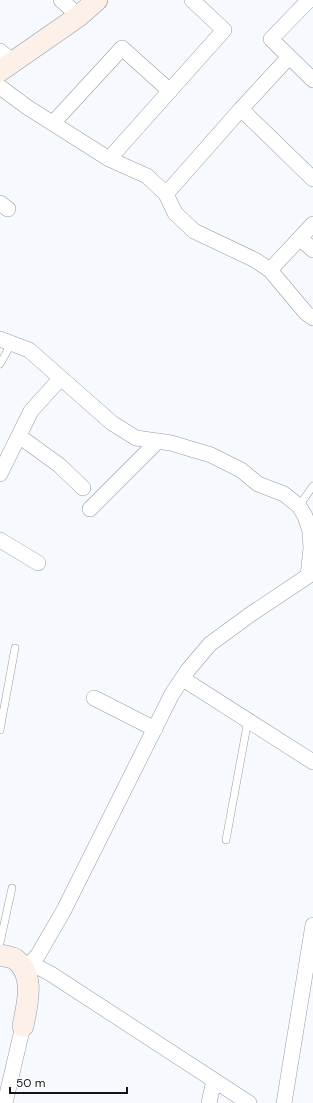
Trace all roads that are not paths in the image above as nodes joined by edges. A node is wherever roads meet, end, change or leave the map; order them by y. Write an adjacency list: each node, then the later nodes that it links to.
1 (61, 0): 5 (street)
2 (97, 0): 5 (street)
3 (192, 0): 10 (street)
4 (309, 0): 6 (street)
5 (79, 16): 7 (street)
6 (289, 57): 8 (street); 11 (street)
7 (4, 61)
8 (313, 80)
9 (0, 87): 12 (street)
10 (170, 91): 12 (street); 13 (street)
11 (241, 109): 14 (street); 15 (street)
12 (53, 123): 13 (street)
13 (109, 159): 15 (street)
14 (313, 179)
15 (166, 194): 19 (street)
16 (313, 224): 17 (street)
17 (300, 238): 18 (street); 19 (street)
18 (313, 250)
19 (270, 270): 20 (street)
20 (313, 318)
21 (6, 341): 22 (lane); 23 (street)
22 (0, 364)
23 (60, 379): 24 (street); 25 (street)
24 (19, 436): 26 (street); 28 (street)
25 (158, 441): 29 (street); 30 (street)
26 (0, 474)
27 (313, 486): 29 (lane)
28 (83, 488)
29 (299, 506): 33 (street)
30 (90, 509)
31 (0, 540): 32 (street)
32 (38, 563)
33 (310, 577): 35 (street)
34 (15, 648): 39 (lane)
35 (183, 679): 37 (street); 38 (street)
36 (94, 698): 38 (street)
37 (248, 720): 40 (street); 41 (lane)
38 (155, 729): 46 (street)
39 (0, 730)
40 (313, 762)
41 (226, 840)
42 (12, 888): 44 (lane)
43 (313, 925): 52 (street)
44 (0, 943)
45 (0, 955): 46 (street)
46 (25, 969): 47 (street); 48 (street)
47 (23, 1026): 49 (street)
48 (214, 1080): 50 (street); 51 (street)
49 (5, 1103)
50 (209, 1103)
51 (249, 1103)
52 (284, 1103)

